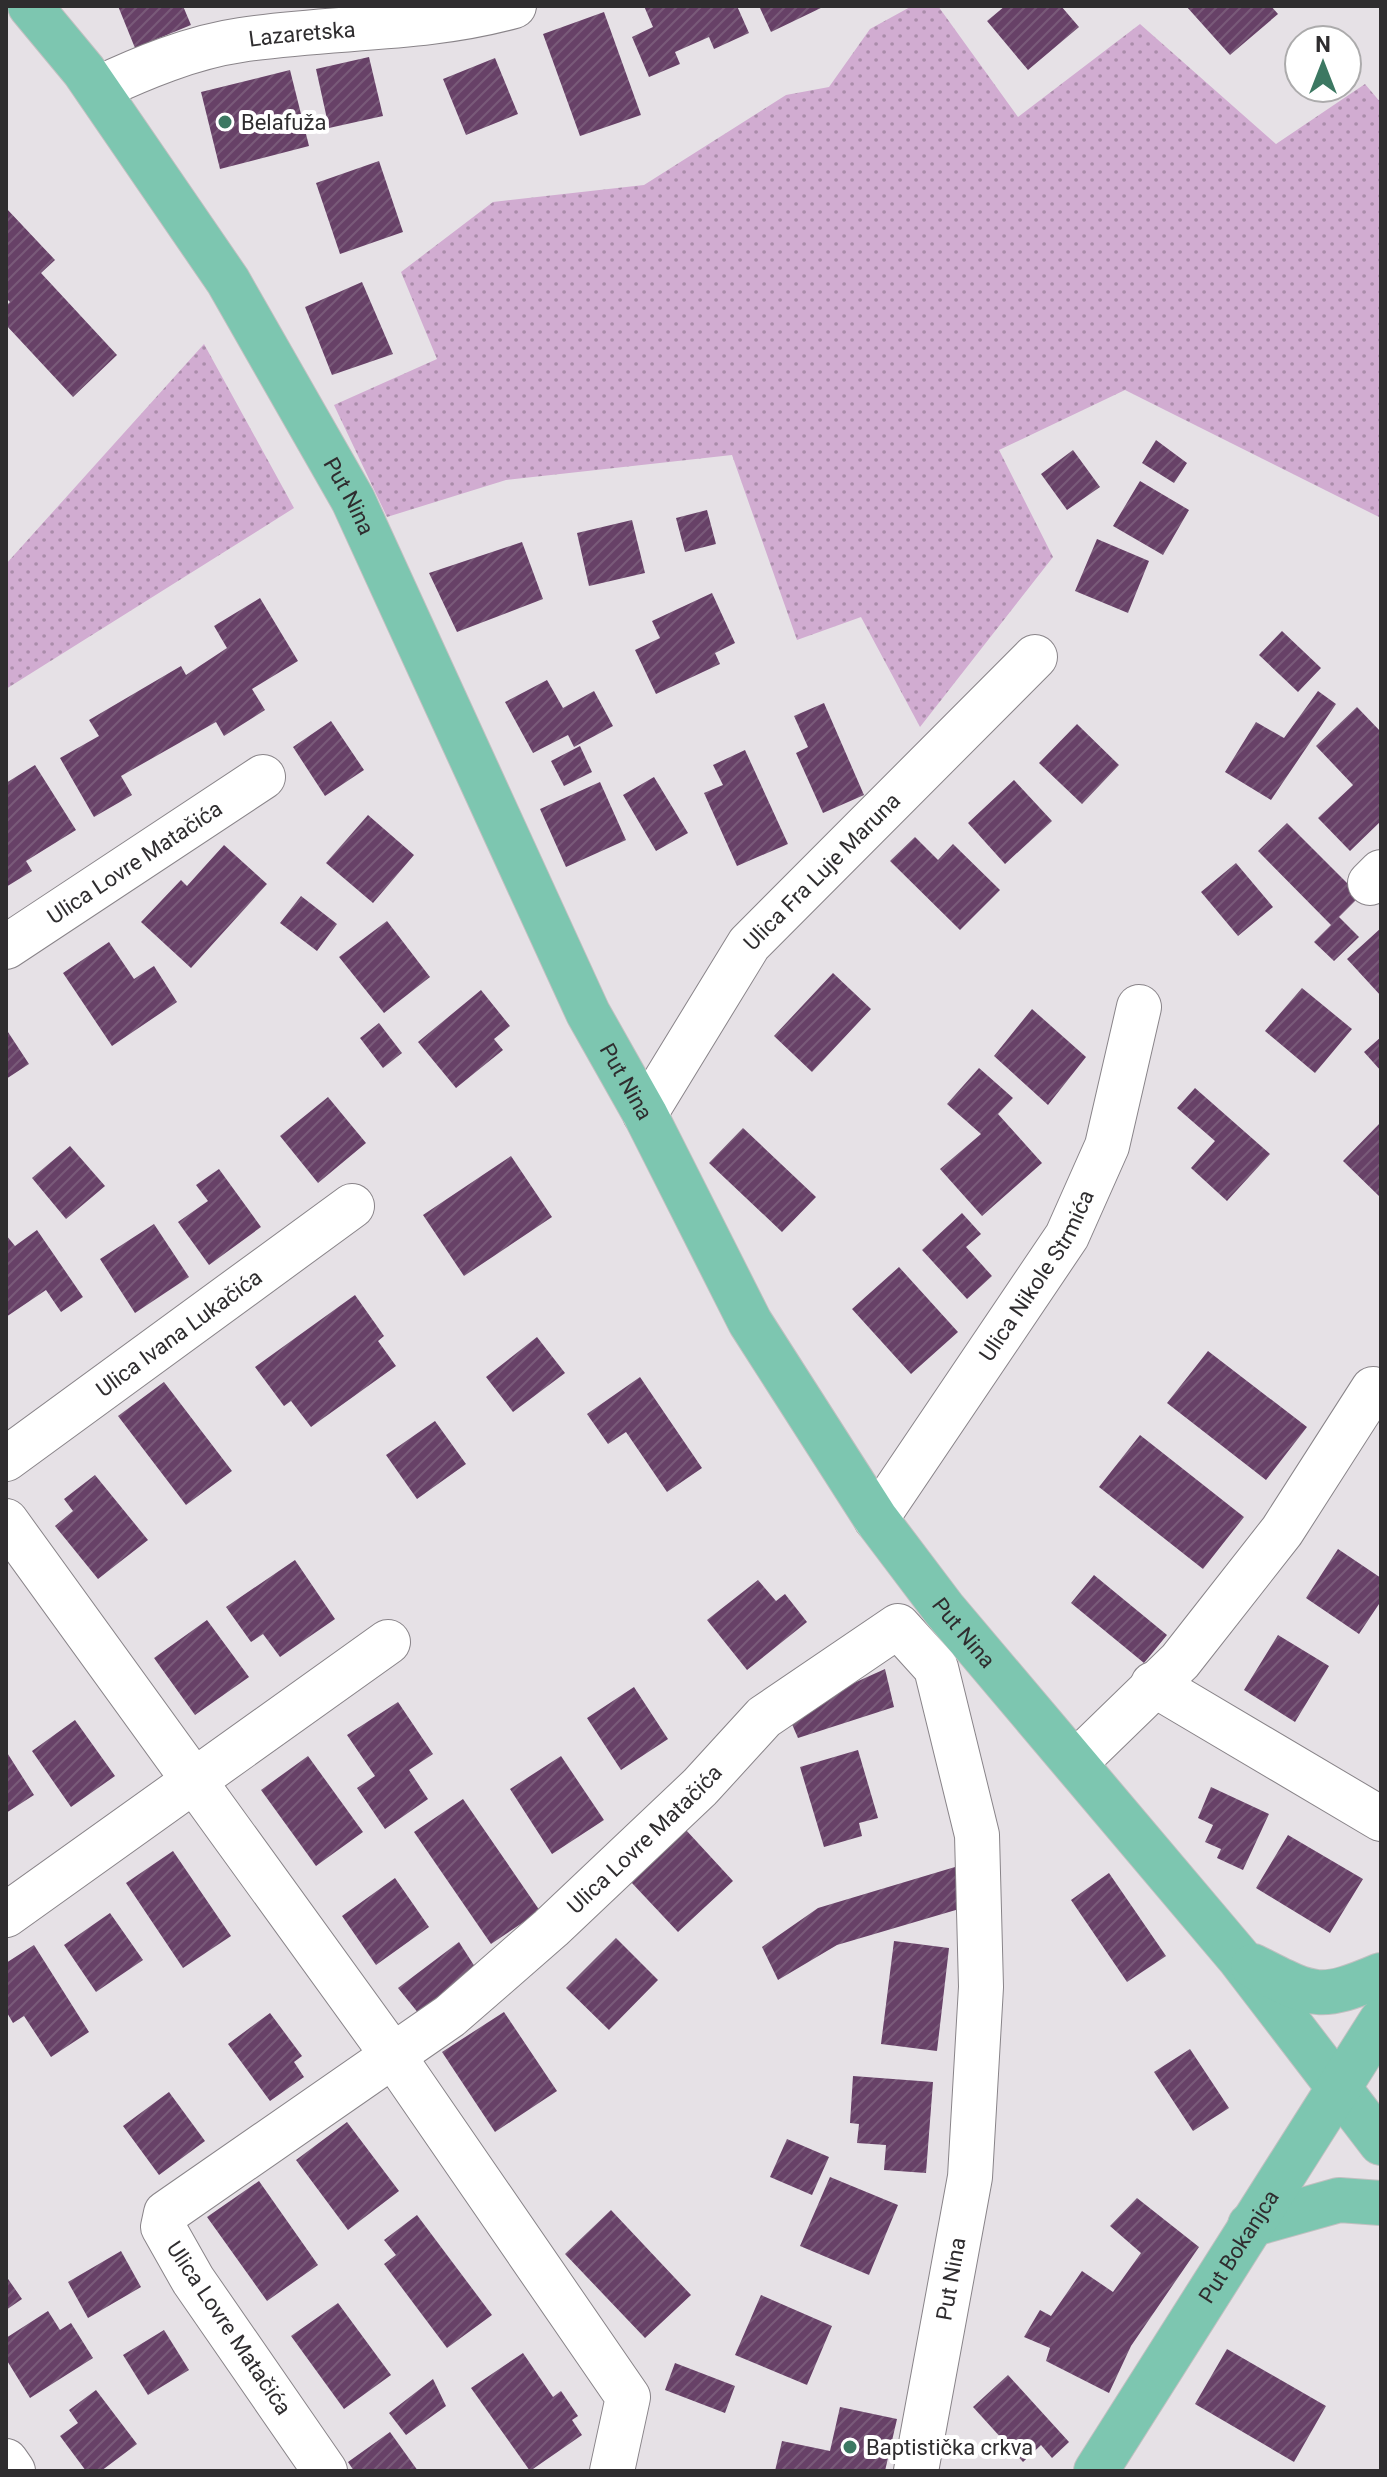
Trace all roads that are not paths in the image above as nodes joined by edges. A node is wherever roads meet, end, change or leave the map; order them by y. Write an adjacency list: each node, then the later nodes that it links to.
1 (30, 6): 3 (main road, Put Nina)
2 (514, 6): 3 (street, Lazaretska)
3 (97, 89): 8 (main road, Put Nina)
4 (1035, 657): 8 (street, Ulica Fra Luje Maruna)
5 (263, 777): 6 (street, Ulica Lovre Matačića)
6 (6, 947)
7 (1139, 1007): 12 (street, Ulica Nikole Strmića)
8 (645, 1114): 12 (main road, Put Nina)
9 (352, 1206): 11 (street, Ulica Ivana Lukačića)
10 (1373, 1389): 16 (street)
11 (6, 1459)
12 (876, 1519): 17 (main road, Put Nina)
13 (6, 1521): 18 (street)
14 (898, 1626): 24 (street, Ulica Lovre Matačića); 33 (street, Put Nina)
15 (388, 1642): 18 (street)
16 (1153, 1684): 17 (street); 19 (street)
17 (1076, 1762): 21 (main road, Put Nina)
18 (194, 1782): 20 (street); 24 (street)
19 (1381, 1819)
20 (6, 1915)
21 (1240, 1959): 22 (main road); 25 (main road, Put Nina)
22 (1381, 1975)
23 (1381, 2021): 25 (main road, Put Bokanjca)
24 (394, 2057): 31 (street, Ulica Lovre Matačića); 32 (street)
25 (1339, 2084): 26 (main road, Put Nina); 28 (main road, Put Bokanjca)
26 (1381, 2143)
27 (1381, 2203): 28 (main road)
28 (1250, 2225): 34 (main road, Put Bokanjca)
29 (6, 2461): 30 (street)
30 (13, 2471)
31 (325, 2471)
32 (612, 2471)
33 (916, 2471)
34 (1096, 2471)

